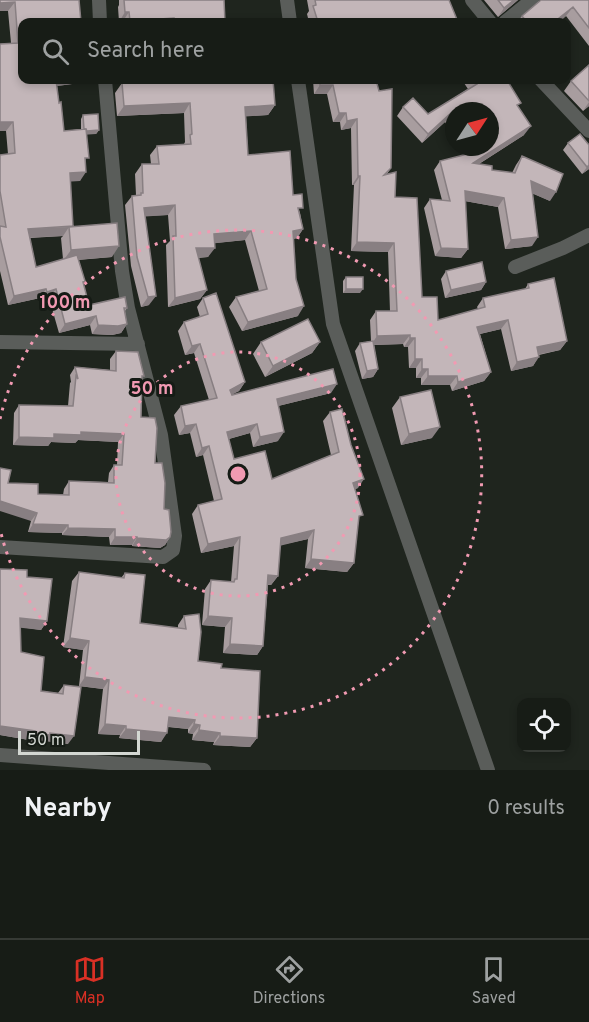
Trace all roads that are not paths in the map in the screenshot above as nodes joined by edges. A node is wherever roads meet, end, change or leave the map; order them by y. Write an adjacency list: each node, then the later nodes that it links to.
1 (99, 0): 5 (street)
2 (287, 0): 6 (street)
3 (472, 0): 7 (street)
4 (532, 0): 8 (street)
5 (100, 18)
6 (289, 18)
7 (487, 18)
8 (510, 18)
9 (105, 84): 16 (street)
10 (299, 84): 20 (street)
11 (545, 84): 12 (street)
12 (589, 131)
13 (589, 235): 14 (street)
14 (515, 267)
15 (0, 342): 16 (street)
16 (138, 344): 17 (street)
17 (0, 547)
18 (0, 755): 19 (street)
19 (204, 770)
20 (488, 770)

